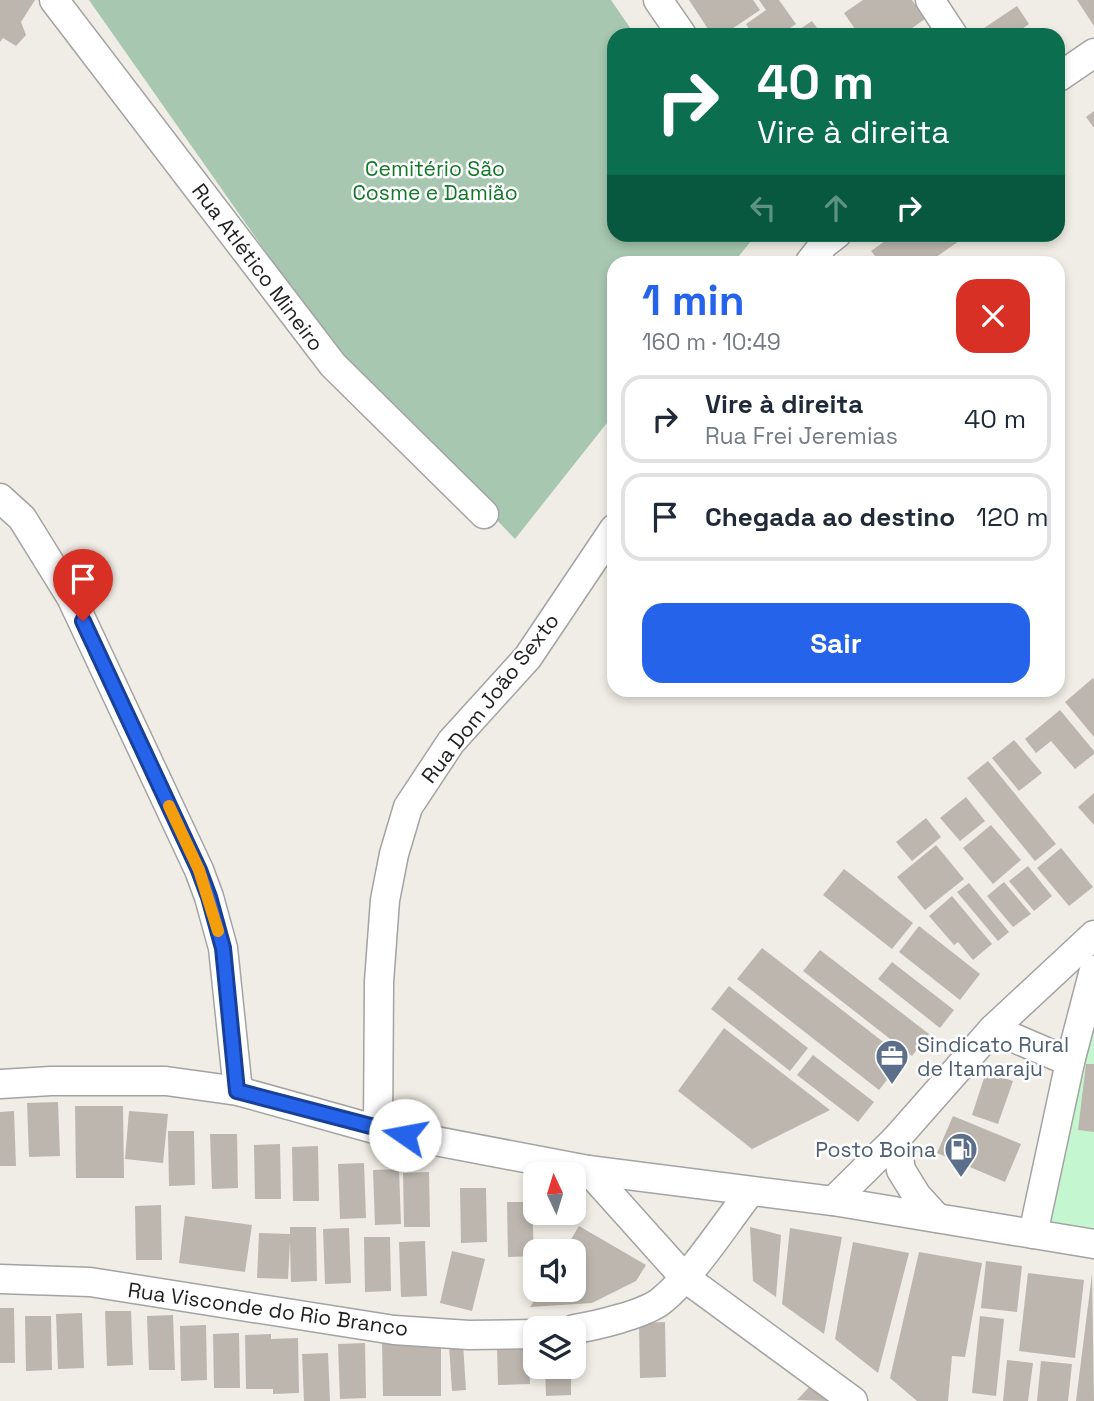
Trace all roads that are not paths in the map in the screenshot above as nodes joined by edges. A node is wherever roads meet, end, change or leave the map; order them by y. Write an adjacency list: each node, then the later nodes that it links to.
1 (54, 0): 9 (street, Rua Atlético Mineiro)
2 (658, 0): 4 (street)
3 (930, 0): 5 (street)
4 (676, 28)
5 (948, 28)
6 (1094, 53): 7 (street)
7 (1065, 73)
8 (0, 498): 17 (street)
9 (484, 514)
10 (607, 539): 18 (street, Rua Dom João Sexto)
11 (1094, 935): 12 (street)
12 (1051, 973): 13 (street); 14 (street)
13 (1093, 976): 15 (street)
14 (993, 1029): 15 (street); 19 (street)
15 (1070, 1062): 24 (street)
16 (0, 1084): 17 (street)
17 (237, 1091): 18 (street)
18 (379, 1130): 20 (street)
19 (896, 1139): 22 (street); 23 (street)
20 (588, 1170): 21 (street); 26 (street)
21 (750, 1192): 22 (street); 26 (street)
22 (833, 1201): 23 (street)
23 (937, 1218): 24 (street)
24 (1033, 1234): 25 (street)
25 (1094, 1244)
26 (684, 1277): 28 (street); 30 (street)
27 (0, 1279): 29 (street, Rua Visconde do Rio Branco)
28 (586, 1327)
29 (523, 1334)
30 (853, 1401)

